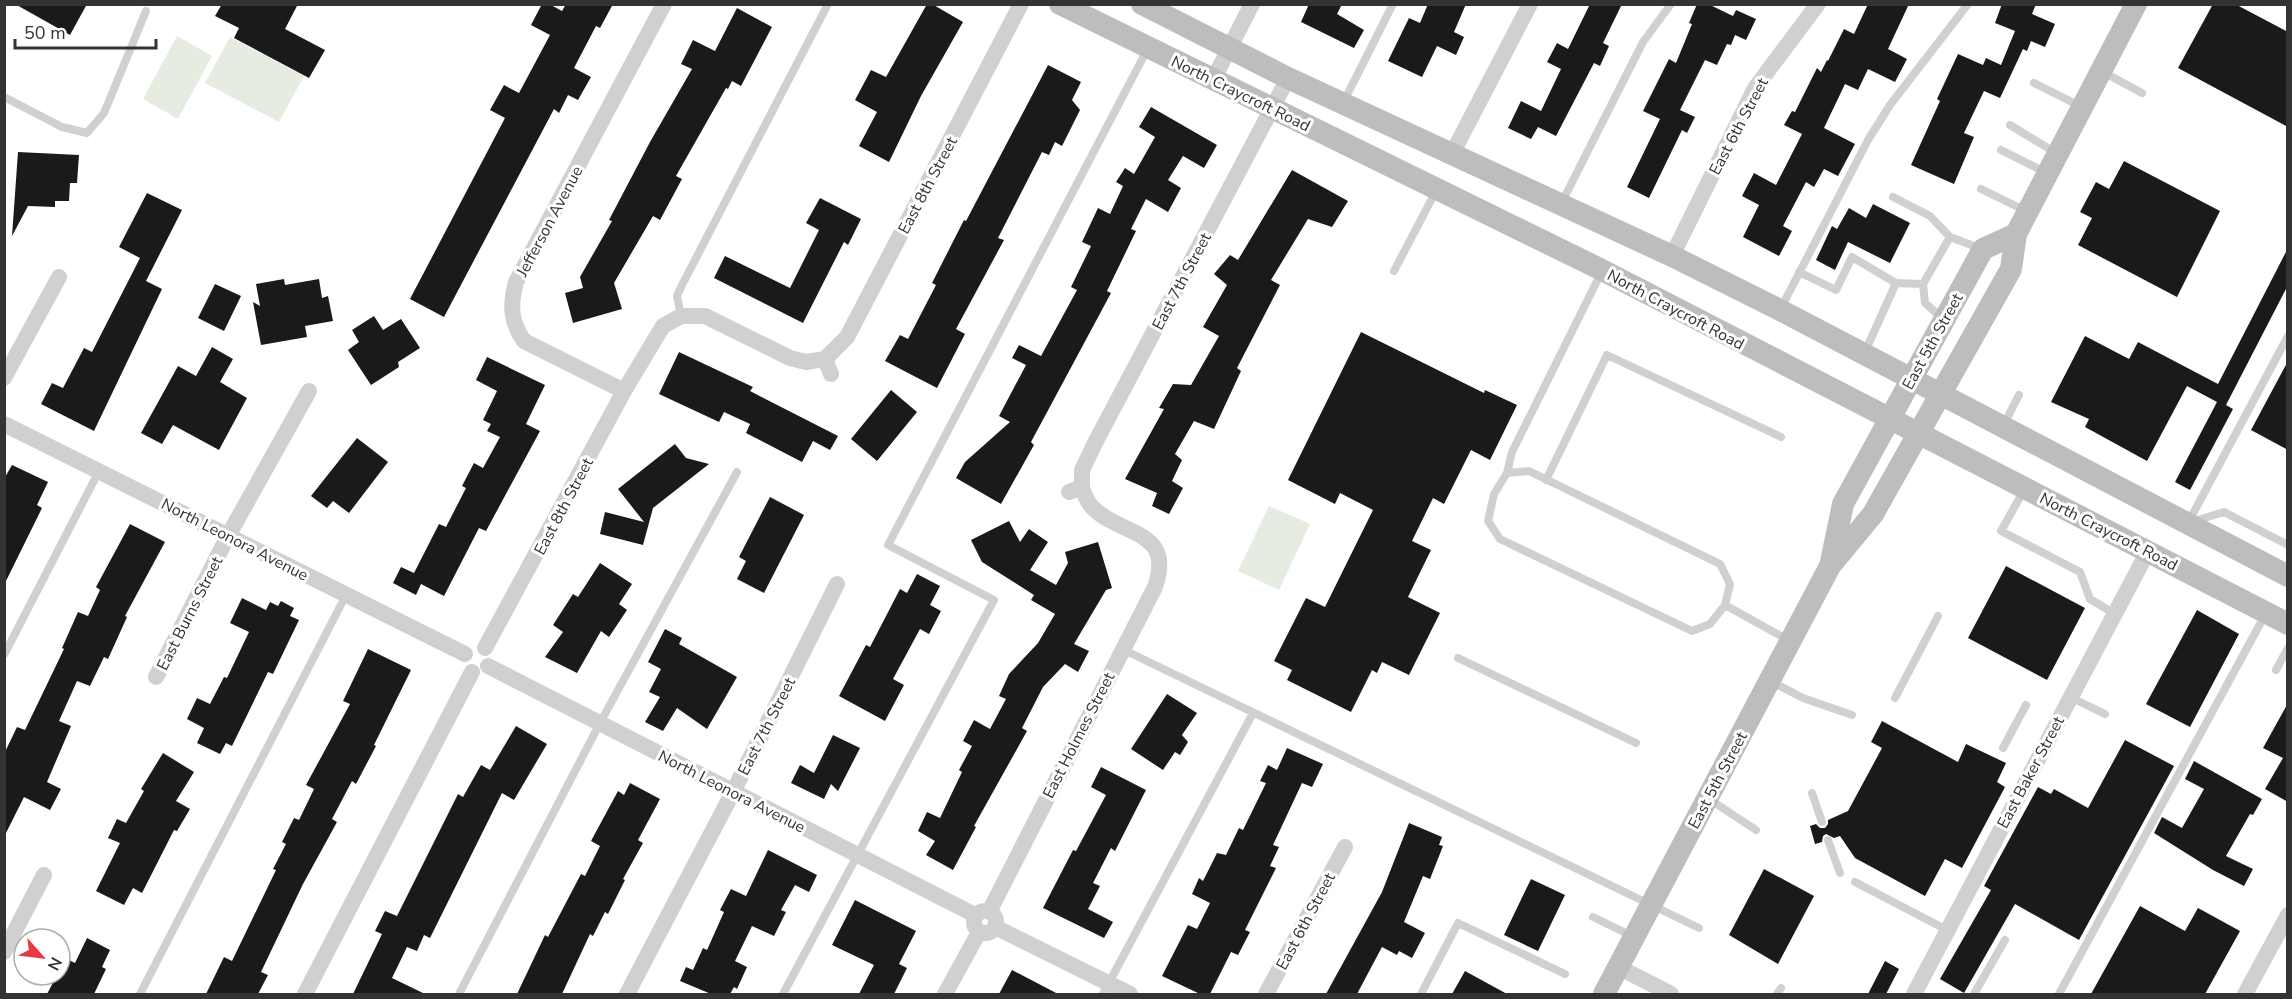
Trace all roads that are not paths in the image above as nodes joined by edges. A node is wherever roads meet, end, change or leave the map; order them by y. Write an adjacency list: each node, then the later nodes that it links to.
1 (664, 4): 52 (street, Jefferson Avenue)
2 (828, 4): 45 (lane)
3 (1021, 4): 45 (street, East 8th Street)
4 (1060, 4): 14 (main road, North Craycroft Road)
5 (1142, 4): 15 (main road)
6 (1252, 4): 15 (street)
7 (1393, 4): 22 (lane)
8 (1530, 4): 27 (street)
9 (1671, 4): 32 (lane)
10 (1818, 4): 37 (street, East 6th Street)
11 (1968, 4): 40 (lane)
12 (2136, 4): 16 (main road, East 5th Street)
13 (147, 9): 21 (lane)
14 (1148, 48): 18 (main road, North Craycroft Road); 107 (lane)
15 (1230, 49): 17 (main road); 18 (street)
16 (2101, 71): 20 (lane); 23 (main road, East 5th Street)
17 (1288, 78): 22 (main road); 24 (street, East 7th Street)
18 (1212, 80): 24 (main road, North Craycroft Road)
19 (2034, 83): 23 (lane)
20 (2142, 93)
21 (4, 97)
22 (1343, 104): 27 (main road)
23 (2082, 107): 28 (main road, East 5th Street)
24 (1271, 109): 29 (main road, North Craycroft Road); 69 (street, East 7th Street)
25 (2010, 125): 28 (lane)
26 (2001, 150): 28 (lane)
27 (1452, 154): 32 (main road)
28 (2053, 164): 33 (main road, East 5th Street)
29 (1437, 189): 38 (lane); 39 (main road, North Craycroft Road)
30 (1981, 189): 33 (lane)
31 (1893, 197): 35 (lane)
32 (1561, 204): 37 (main road)
33 (2027, 211): 34 (main road, East 5th Street)
34 (2016, 234): 36 (main road); 53 (main road, East 5th Street)
35 (1950, 237): 36 (lane); 43 (lane)
36 (1983, 249): 46 (main road, East 5th Street)
37 (1672, 256): 44 (main road)
38 (1394, 270)
39 (1602, 270): 55 (main road, North Craycroft Road); 62 (lane)
40 (1799, 272): 42 (lane); 44 (lane)
41 (59, 277): 49 (street)
42 (1896, 283): 43 (lane); 48 (lane)
43 (1923, 284): 46 (lane)
44 (1780, 310): 48 (main road)
45 (684, 316): 52 (street, East 8th Street)
46 (1944, 319): 50 (main road, East 5th Street)
47 (2288, 336): 65 (lane)
48 (1864, 354): 50 (main road)
49 (4, 378)
50 (1912, 379): 53 (main road); 55 (main road, East 5th Street)
51 (309, 391): 66 (street, East Burns Street)
52 (624, 391): 80 (street, East 8th Street)
53 (1941, 394): 57 (main road); 58 (main road, East 5th Street)
54 (2019, 395): 57 (lane)
55 (1890, 420): 58 (main road, North Craycroft Road); 70 (main road, East 5th Street)
56 (4, 424): 60 (street, North Leonora Avenue)
57 (2002, 426): 65 (main road)
58 (1918, 434): 64 (main road, North Craycroft Road); 70 (main road, East 5th Street)
59 (1781, 437): 63 (lane)
60 (99, 471): 66 (street, North Leonora Avenue); 84 (lane)
61 (737, 472): 97 (lane)
62 (1507, 473): 63 (lane); 74 (lane)
63 (1546, 480): 74 (lane)
64 (2025, 487): 68 (main road, North Craycroft Road); 76 (lane)
65 (2188, 523): 67 (lane); 71 (main road)
66 (228, 536): 73 (street, North Leonora Avenue); 89 (street, East Burns Street)
67 (2288, 546)
68 (2148, 552): 75 (main road, North Craycroft Road); 76 (street, East Baker Street)
69 (1159, 556): 82 (street, East Holmes Street)
70 (1830, 566): 79 (main road, East 5th Street)
71 (2288, 576)
72 (837, 584): 100 (street, East 7th Street)
73 (346, 595): 83 (street, North Leonora Avenue); 123 (lane)
74 (1725, 605): 79 (lane)
75 (2266, 613): 78 (main road, North Craycroft Road); 136 (lane)
76 (2115, 614): 91 (street, East Baker Street)
77 (1938, 616): 92 (lane)
78 (2288, 624)
79 (1791, 641): 90 (main road, East 5th Street)
80 (485, 648): 83 (street); 86 (street)
81 (2288, 648): 87 (lane)
82 (1122, 649): 94 (lane); 114 (street, East Holmes Street)
83 (465, 654): 88 (street)
84 (4, 655)
85 (1458, 658): 98 (lane)
86 (488, 666): 88 (street); 97 (street, North Leonora Avenue)
87 (2276, 670)
88 (472, 672): 124 (street)
89 (156, 676)
90 (1769, 681): 96 (lane); 102 (main road, East 5th Street)
91 (2070, 697): 95 (lane); 116 (street, East Baker Street)
92 (1894, 698)
93 (2026, 705): 99 (lane)
94 (1253, 713): 111 (lane); 122 (lane)
95 (2105, 714)
96 (1852, 715)
97 (600, 723): 100 (street, North Leonora Avenue); 125 (lane)
98 (1636, 743)
99 (2003, 748)
100 (733, 792): 107 (street, North Leonora Avenue); 126 (street, East 7th Street)
101 (1812, 793): 103 (lane)
102 (1707, 798): 104 (lane); 111 (main road, East 5th Street)
103 (1822, 822)
104 (1756, 830)
105 (1828, 840): 108 (lane)
106 (1345, 847): 130 (street, East 6th Street)
107 (858, 856): 114 (street, North Leonora Avenue); 127 (lane)
108 (1839, 873)
109 (44, 875): 119 (street)
110 (1856, 882): 116 (lane)
111 (1650, 906): 115 (lane); 117 (main road, East 5th Street)
112 (2288, 915): 137 (street)
113 (1593, 917): 117 (lane)
114 (984, 922): 122 (street, North Leonora Avenue); 128 (street, East Holmes Street)
115 (1699, 928)
116 (1947, 930): 134 (street, East Baker Street)
117 (1634, 938): 120 (main road, East 5th Street)
118 (2005, 940): 135 (lane)
119 (4, 952)
120 (1618, 967): 132 (main road, East 5th Street); 133 (street)
121 (1565, 974): 131 (lane)
122 (1106, 989): 129 (street, North Leonora Avenue)
123 (140, 994)
124 (305, 994)
125 (459, 994)
126 (627, 994)
127 (783, 994)
128 (945, 994)
129 (1130, 994)
130 (1266, 994)
131 (1421, 994)
132 (1604, 994)
133 (1671, 994)
134 (1914, 994)
135 (1974, 994)
136 (2059, 994)
137 (2245, 994)

